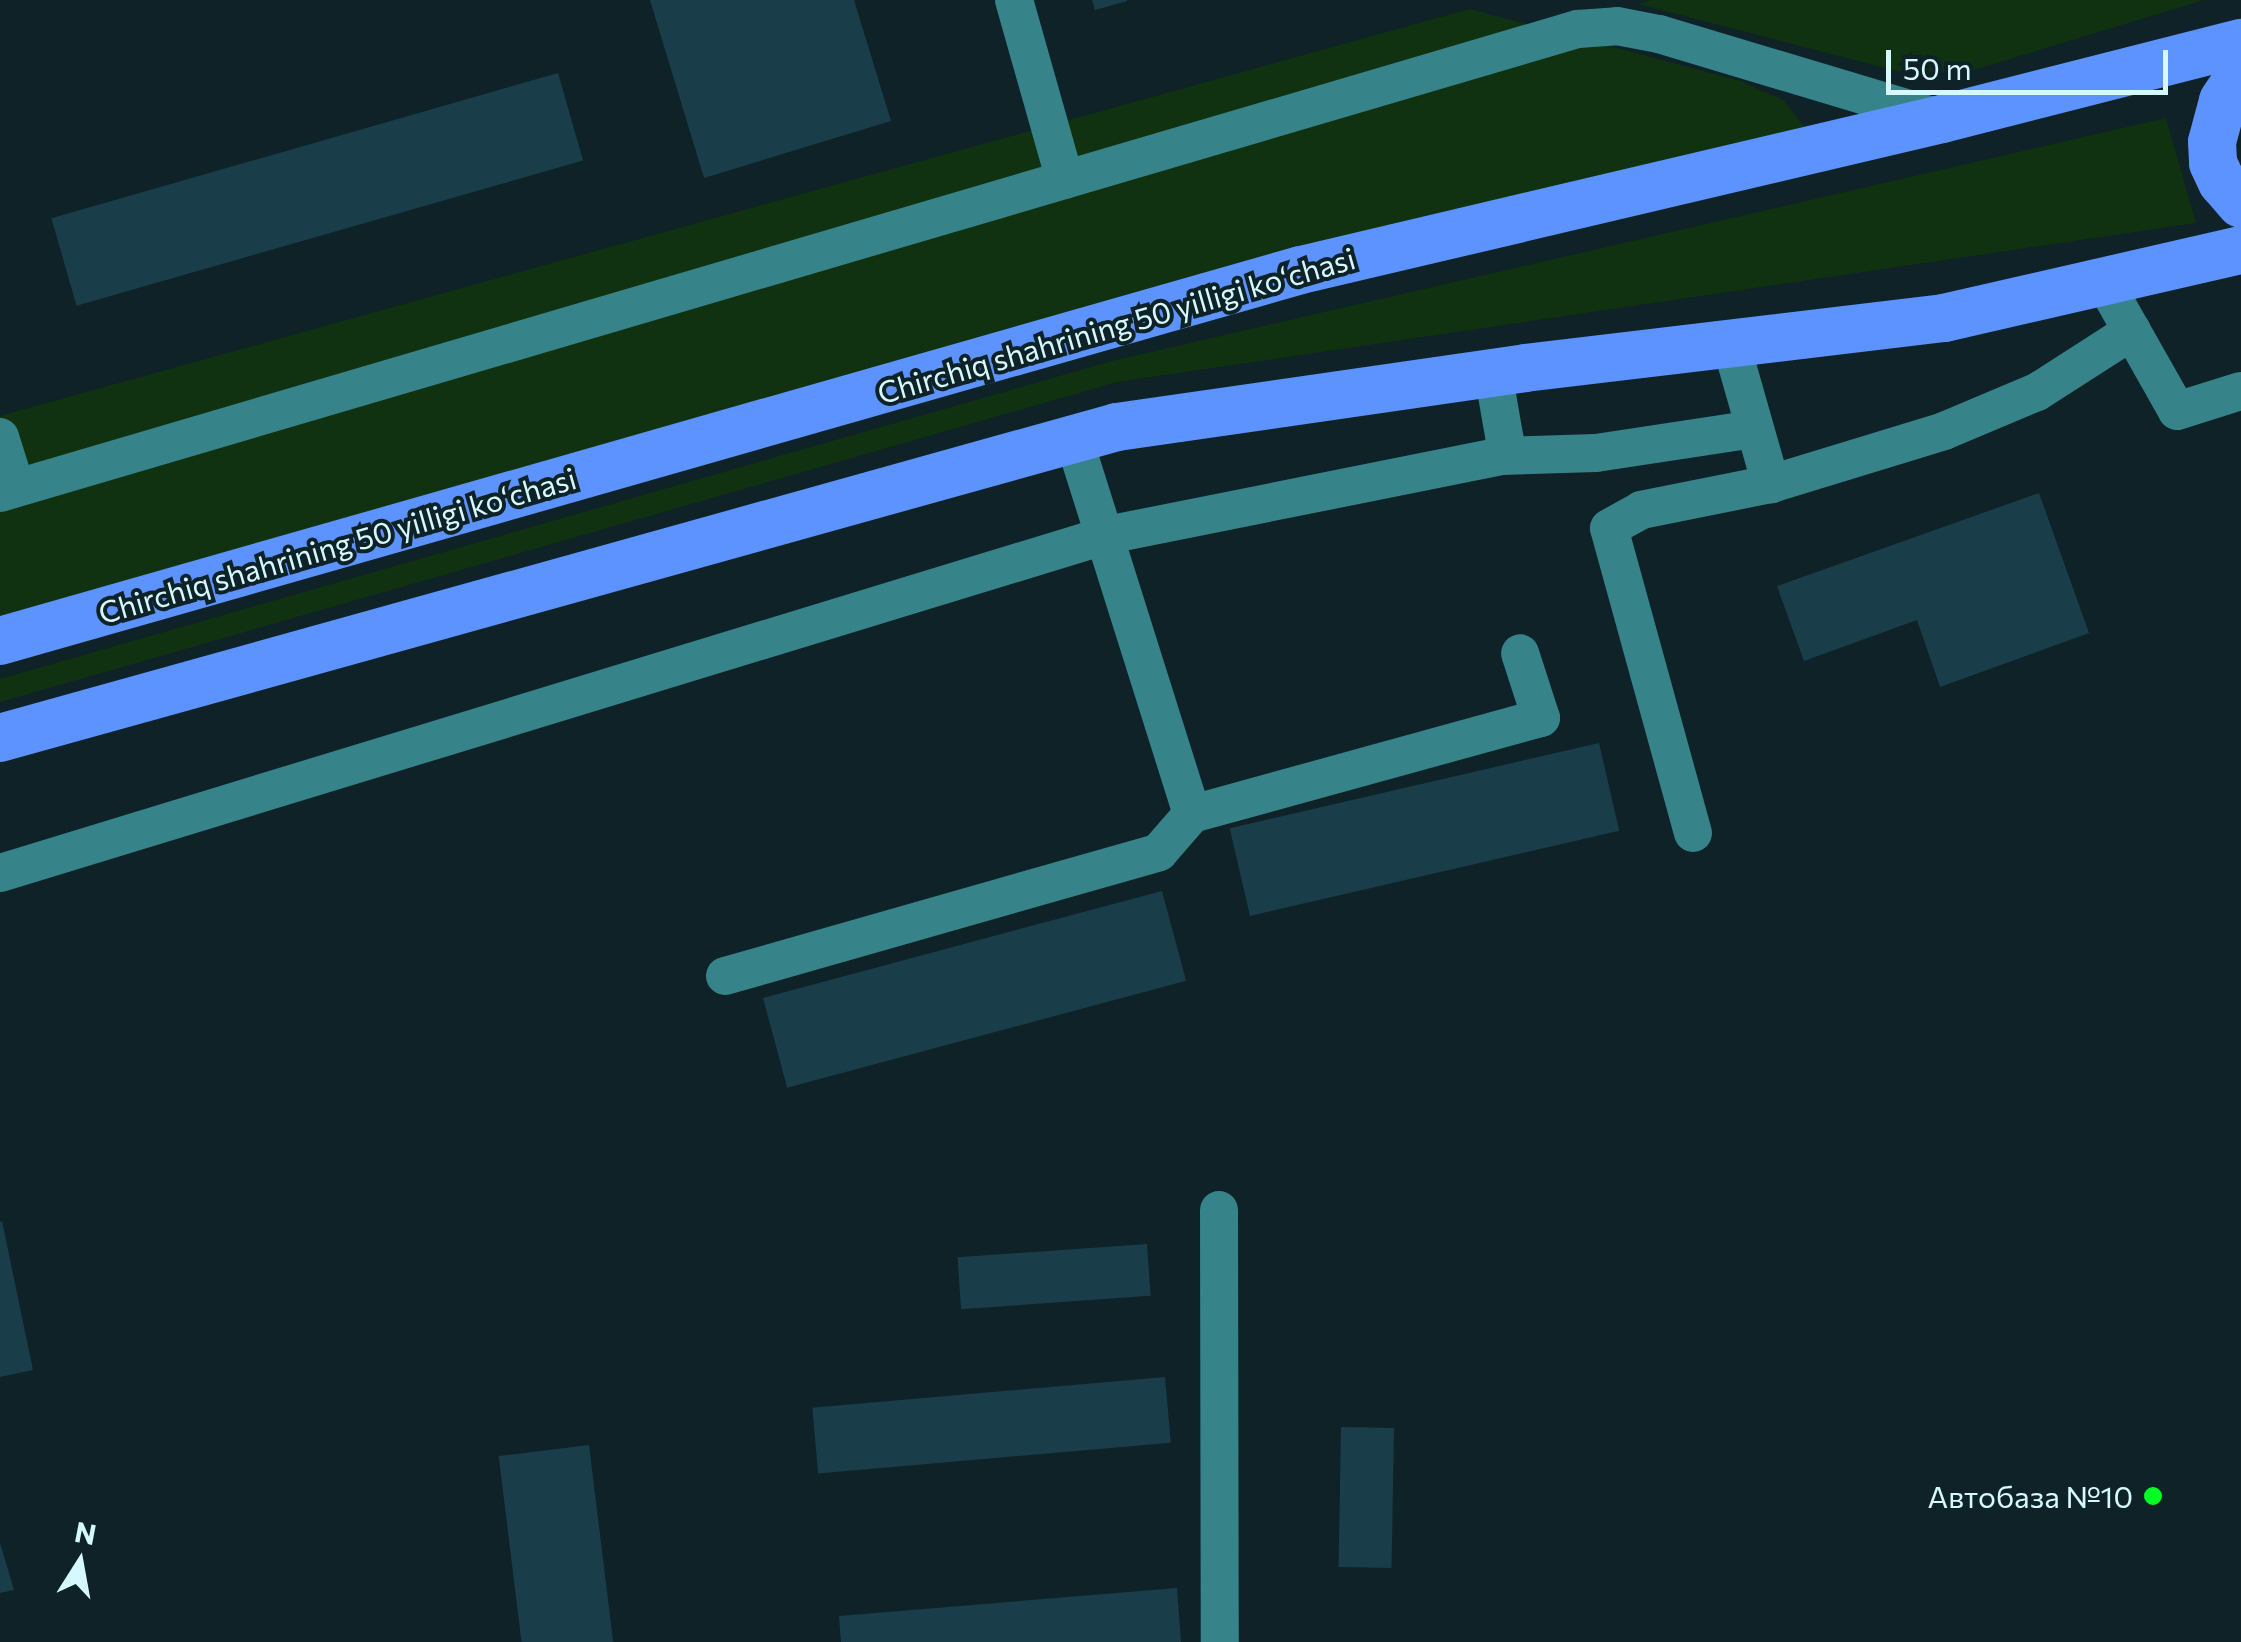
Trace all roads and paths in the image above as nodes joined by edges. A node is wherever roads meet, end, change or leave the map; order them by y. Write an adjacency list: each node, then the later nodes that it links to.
1 (1014, 0): 6 (street)
2 (1573, 15): 5 (street); 6 (street)
3 (2241, 43): 5 (main road, Chirchiq shahrining 50 yilligi koʻchasi)
4 (2241, 74): 7 (main road)
5 (1942, 119): 21 (main road, Chirchiq shahrining 50 yilligi koʻchasi)
6 (1065, 180): 19 (street)
7 (2241, 204)
8 (2241, 250): 9 (main road)
9 (2104, 280): 10 (street); 11 (main road)
10 (2132, 330): 13 (street); 18 (street)
11 (1730, 344): 12 (main road); 14 (street)
12 (1493, 372): 16 (main road); 17 (street)
13 (2241, 391)
14 (1754, 429): 17 (street); 18 (street)
15 (0, 436): 19 (street)
16 (1074, 439): 20 (street); 23 (main road)
17 (1501, 456): 20 (street)
18 (1771, 484): 25 (street)
19 (8, 490)
20 (1107, 536): 24 (street); 26 (street)
21 (0, 641)
22 (1520, 653): 24 (street)
23 (0, 738)
24 (1192, 814): 27 (street)
25 (1693, 833)
26 (0, 874)
27 (725, 976)
28 (1219, 1210): 29 (street)
29 (1220, 1642)

